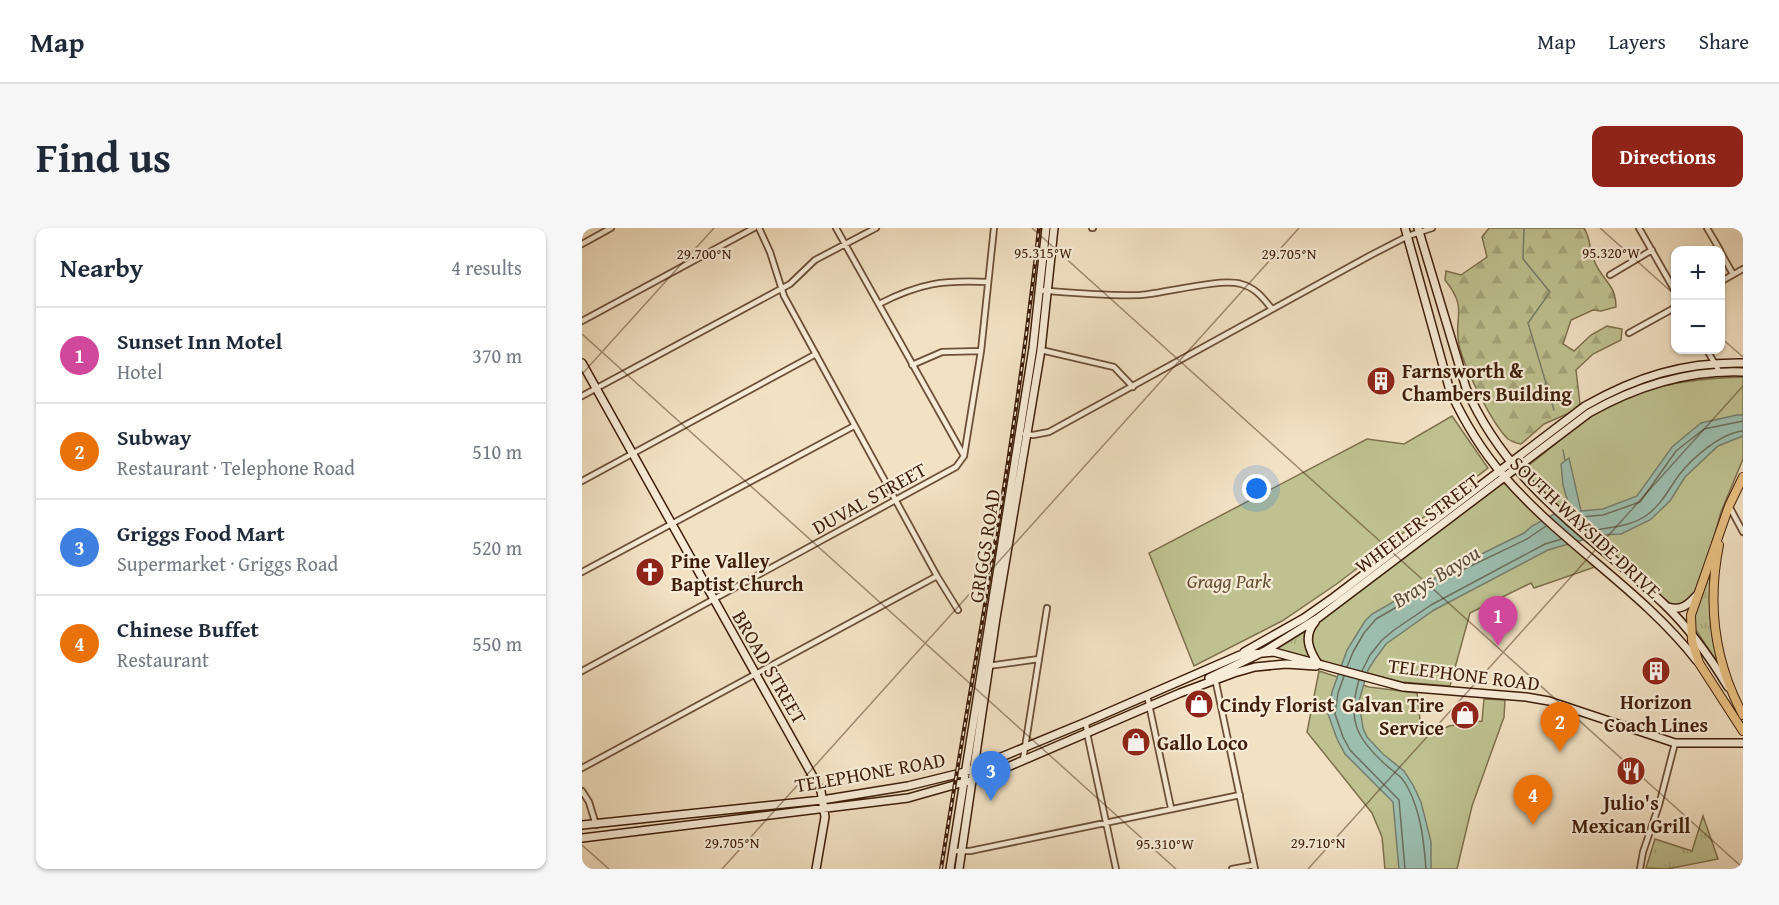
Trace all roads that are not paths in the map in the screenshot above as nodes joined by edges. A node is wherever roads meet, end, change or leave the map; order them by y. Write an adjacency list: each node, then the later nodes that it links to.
1 (611, 228): 15 (street)
2 (754, 228): 32 (street)
3 (759, 228): 26 (street)
4 (836, 228): 16 (street)
5 (876, 228): 16 (street)
6 (994, 228): 24 (street)
7 (1046, 228): 27 (main road, GRIGGS ROAD)
8 (1054, 228): 28 (main road, GRIGGS ROAD)
9 (1405, 228): 14 (main road, SOUTH WAYSIDE DRIVE)
10 (1432, 228): 13 (street)
11 (1639, 228): 18 (street)
12 (1707, 228): 17 (street)
13 (1419, 230): 14 (street); 49 (main road, SOUTH WAYSIDE DRIVE)
14 (1408, 236): 30 (street); 51 (main road, SOUTH WAYSIDE DRIVE)
15 (582, 244)
16 (845, 244): 26 (street); 29 (street)
17 (1717, 246)
18 (1652, 250): 22 (street); 25 (street)
19 (1725, 260): 21 (street)
20 (1743, 269): 21 (street)
21 (1733, 274): 23 (street)
22 (1610, 275)
23 (1725, 279)
24 (988, 282): 29 (street); 36 (street)
25 (1671, 284)
26 (782, 288): 37 (street); 47 (street)
27 (1039, 290): 28 (street); 34 (main road, GRIGGS ROAD)
28 (1048, 290): 30 (street); 35 (main road, GRIGGS ROAD)
29 (879, 304): 42 (street)
30 (1272, 309): 46 (street)
31 (1671, 310): 33 (street)
32 (582, 321)
33 (1629, 333)
34 (1033, 348): 35 (street); 53 (main road, GRIGGS ROAD)
35 (1041, 350): 46 (street); 53 (main road, GRIGGS ROAD)
36 (981, 351): 42 (street); 55 (street)
37 (816, 354): 52 (street); 54 (street)
38 (1709, 354): 40 (street)
39 (582, 363): 47 (main road, BROAD STREET)
40 (1714, 363): 41 (main road, WHEELER STREET); 43 (street); 45 (main road, WHEELER STREET)
41 (1743, 363)
42 (912, 365): 55 (street)
43 (1719, 371): 44 (main road, WHEELER STREET); 45 (main road, WHEELER STREET)
44 (1743, 372)
45 (1653, 379): 50 (main road, WHEELER STREET)
46 (1133, 387): 53 (street)
47 (596, 389): 48 (street); 54 (main road, BROAD STREET)
48 (582, 396)
49 (1475, 409): 51 (main road); 56 (main road, SOUTH WAYSIDE DRIVE)
50 (1587, 410): 56 (main road, WHEELER STREET); 58 (main road, WHEELER STREET)
51 (1462, 416): 57 (main road, SOUTH WAYSIDE DRIVE)
52 (854, 426): 63 (street); 65 (street)
53 (1024, 434): 81 (main road, GRIGGS ROAD)
54 (632, 454): 61 (street); 65 (main road, BROAD STREET)
55 (964, 456): 63 (street, DUVAL STREET)
56 (1510, 462): 57 (main road, WHEELER STREET); 58 (main road, SOUTH WAYSIDE DRIVE)
57 (1499, 470): 59 (main road, SOUTH WAYSIDE DRIVE); 78 (main road, WHEELER STREET)
58 (1515, 470): 59 (main road, WHEELER STREET); 72 (main road, SOUTH WAYSIDE DRIVE)
59 (1505, 477): 75 (main road, WHEELER STREET); 80 (main road, SOUTH WAYSIDE DRIVE)
60 (1743, 477): 62 (main road)
61 (582, 481)
62 (1740, 489): 64 (main road)
63 (896, 500): 69 (street); 71 (street, DUVAL STREET)
64 (1729, 506): 66 (street); 67 (main road)
65 (672, 524): 68 (street); 71 (main road, BROAD STREET)
66 (1743, 532)
67 (1720, 533): 70 (main road); 87 (main road)
68 (582, 572)
69 (937, 576): 74 (street); 85 (street)
70 (1696, 596): 72 (main road); 76 (main road)
71 (713, 600): 84 (street, DUVAL STREET); 85 (main road, BROAD STREET)
72 (1666, 606): 76 (main road, SOUTH WAYSIDE DRIVE)
73 (1047, 608): 79 (street)
74 (958, 610)
75 (1318, 618): 77 (main road, WHEELER STREET); 82 (main road)
76 (1691, 635): 80 (main road); 87 (main road, SOUTH WAYSIDE DRIVE)
77 (1265, 651): 78 (main road, TELEPHONE ROAD); 82 (main road, TELEPHONE ROAD); 86 (main road, WHEELER STREET)
78 (1240, 655): 83 (main road, TELEPHONE ROAD)
79 (1039, 659): 81 (street); 96 (street)
80 (1699, 663): 92 (main road, SOUTH WAYSIDE DRIVE)
81 (985, 666): 99 (main road, GRIGGS ROAD); 100 (main road, GRIGGS ROAD)
82 (1319, 666): 86 (main road, TELEPHONE ROAD); 94 (main road, TELEPHONE ROAD)
83 (1212, 667): 86 (street); 88 (main road, TELEPHONE ROAD)
84 (582, 671)
85 (755, 675): 98 (street); 105 (main road, BROAD STREET)
86 (1215, 678): 89 (main road, TELEPHONE ROAD); 104 (street)
87 (1729, 689): 90 (main road, SOUTH WAYSIDE DRIVE)
88 (1147, 695): 89 (street); 91 (main road, TELEPHONE ROAD)
89 (1150, 707): 93 (main road, TELEPHONE ROAD); 106 (street)
90 (1743, 715)
91 (1086, 722): 93 (street); 96 (main road, TELEPHONE ROAD)
92 (1743, 730)
93 (1087, 733): 97 (main road, TELEPHONE ROAD); 108 (street)
94 (1675, 743): 95 (main road, TELEPHONE ROAD); 120 (street)
95 (1743, 743)
96 (1025, 748): 97 (street); 99 (main road, TELEPHONE ROAD)
97 (1023, 760): 101 (main road, TELEPHONE ROAD)
98 (582, 768)
99 (974, 769): 100 (main road, TELEPHONE ROAD); 101 (main road, GRIGGS ROAD)
100 (965, 772): 102 (main road, GRIGGS ROAD); 105 (main road, TELEPHONE ROAD)
101 (972, 780): 102 (main road, TELEPHONE ROAD); 112 (main road, GRIGGS ROAD)
102 (963, 783): 107 (main road, TELEPHONE ROAD); 113 (main road, GRIGGS ROAD)
103 (582, 791): 109 (street)
104 (1240, 795): 106 (street); 114 (street)
105 (822, 800): 107 (main road, BROAD STREET); 109 (main road, TELEPHONE ROAD)
106 (1171, 808): 108 (street)
107 (824, 809): 111 (main road, TELEPHONE ROAD); 115 (main road, BROAD STREET)
108 (1106, 822): 112 (street); 118 (street)
109 (596, 825): 110 (main road, TELEPHONE ROAD)
110 (582, 827)
111 (582, 838)
112 (962, 850): 113 (street); 117 (main road, GRIGGS ROAD)
113 (953, 851): 116 (main road, GRIGGS ROAD)
114 (1255, 867): 119 (street)
115 (816, 869)
116 (950, 869)
117 (959, 869)
118 (1116, 869)
119 (1232, 869)
120 (1640, 869)

